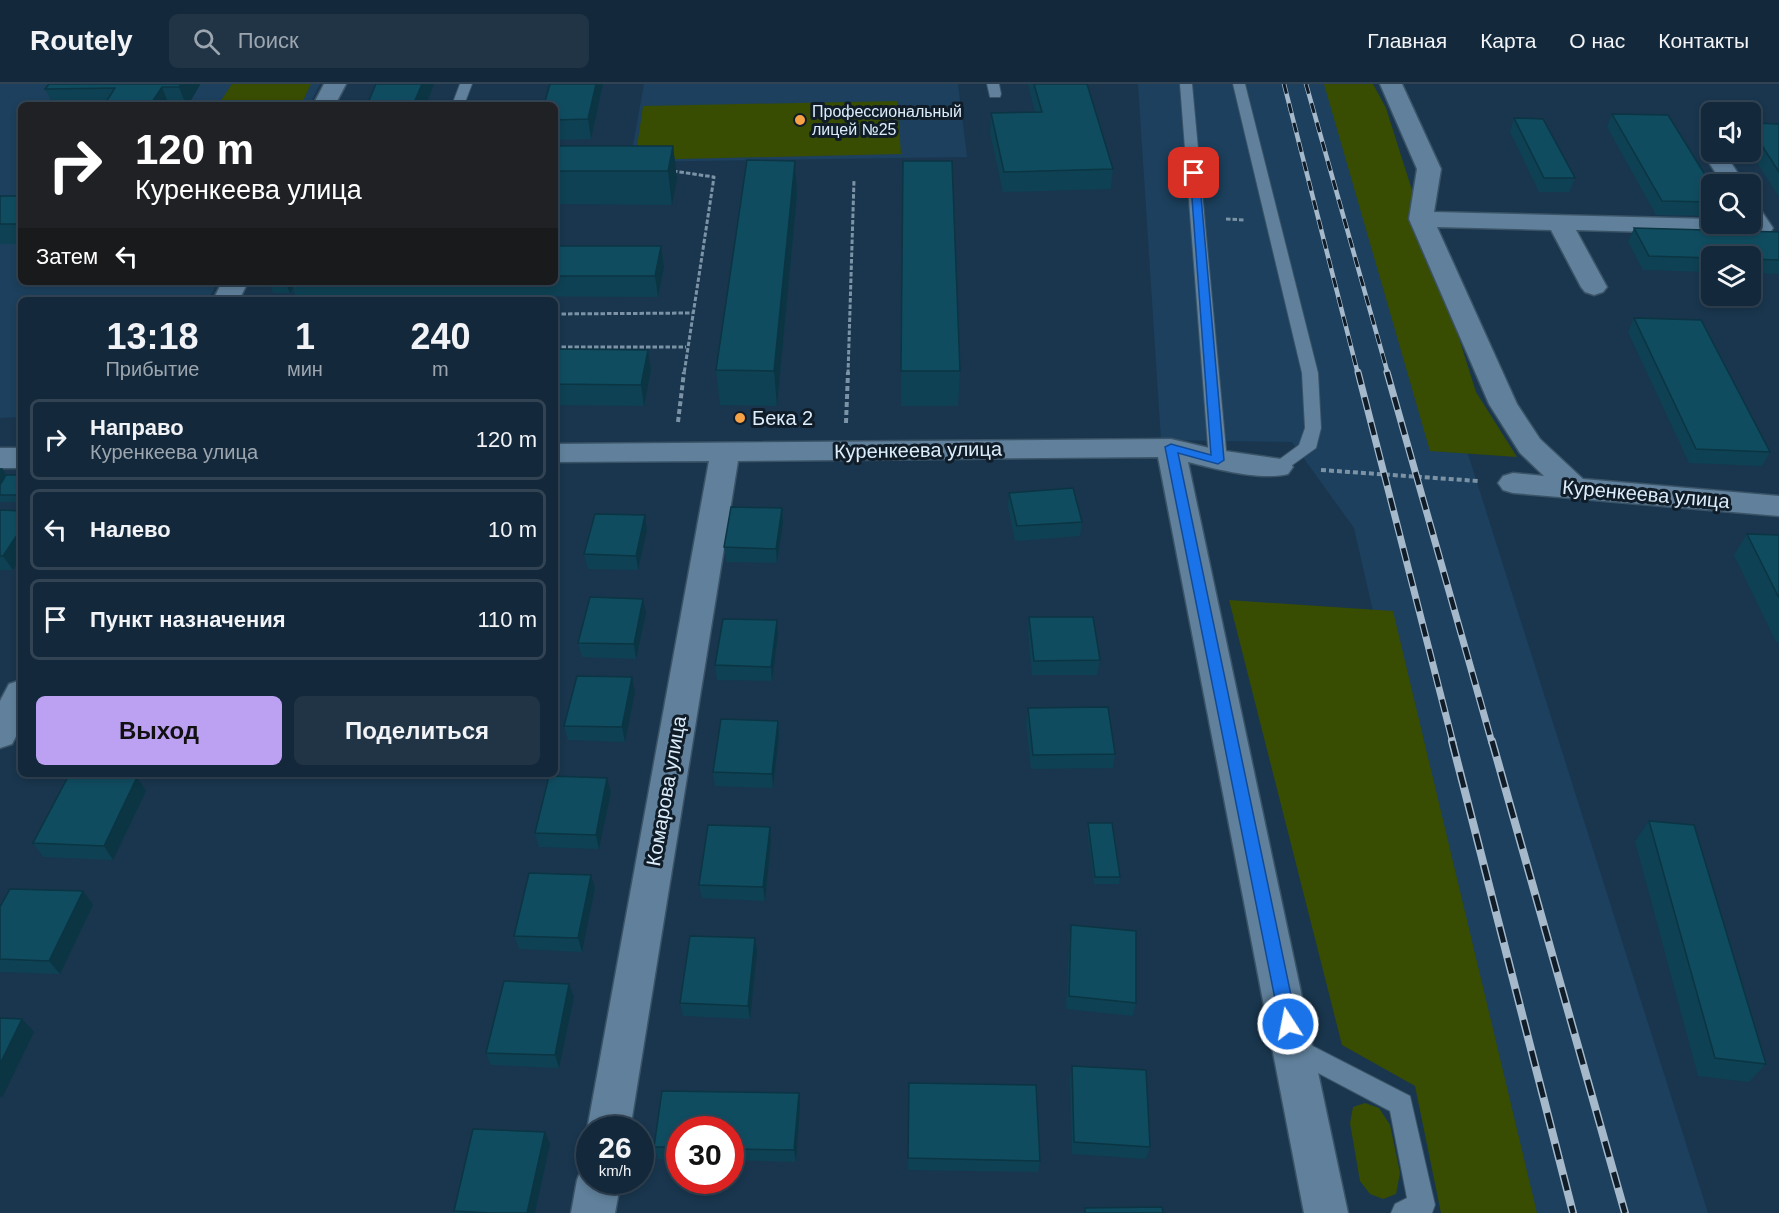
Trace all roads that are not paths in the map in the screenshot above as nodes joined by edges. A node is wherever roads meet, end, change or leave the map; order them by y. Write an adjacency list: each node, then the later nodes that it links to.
1 (335, 84): 6 (street)
2 (466, 84): 7 (lane)
3 (1186, 84): 17 (lane)
4 (1239, 84): 18 (lane)
5 (1391, 84): 8 (street)
6 (326, 102)
7 (459, 102)
8 (1421, 219): 9 (street); 20 (street)
9 (1560, 223): 10 (street); 11 (street)
10 (1764, 223)
11 (1594, 287)
12 (1171, 447): 13 (street, Куренкеева улица); 17 (street, Куренкеева улица); 24 (street)
13 (725, 452): 14 (street, Куренкеева улица); 25 (street, Комарова улица)
14 (558, 453)
15 (0, 458): 16 (street)
16 (18, 458)
17 (1218, 460): 18 (street, Куренкеева улица)
18 (1278, 467)
19 (1513, 483): 20 (street, Куренкеева улица)
20 (1573, 487): 21 (street, Куренкеева улица)
21 (1779, 506)
22 (18, 699): 23 (street)
23 (0, 734)
24 (1293, 1047): 28 (street); 29 (lane)
25 (610, 1116)
26 (596, 1194): 27 (street)
27 (593, 1213)
28 (1326, 1213)
29 (1404, 1213)

